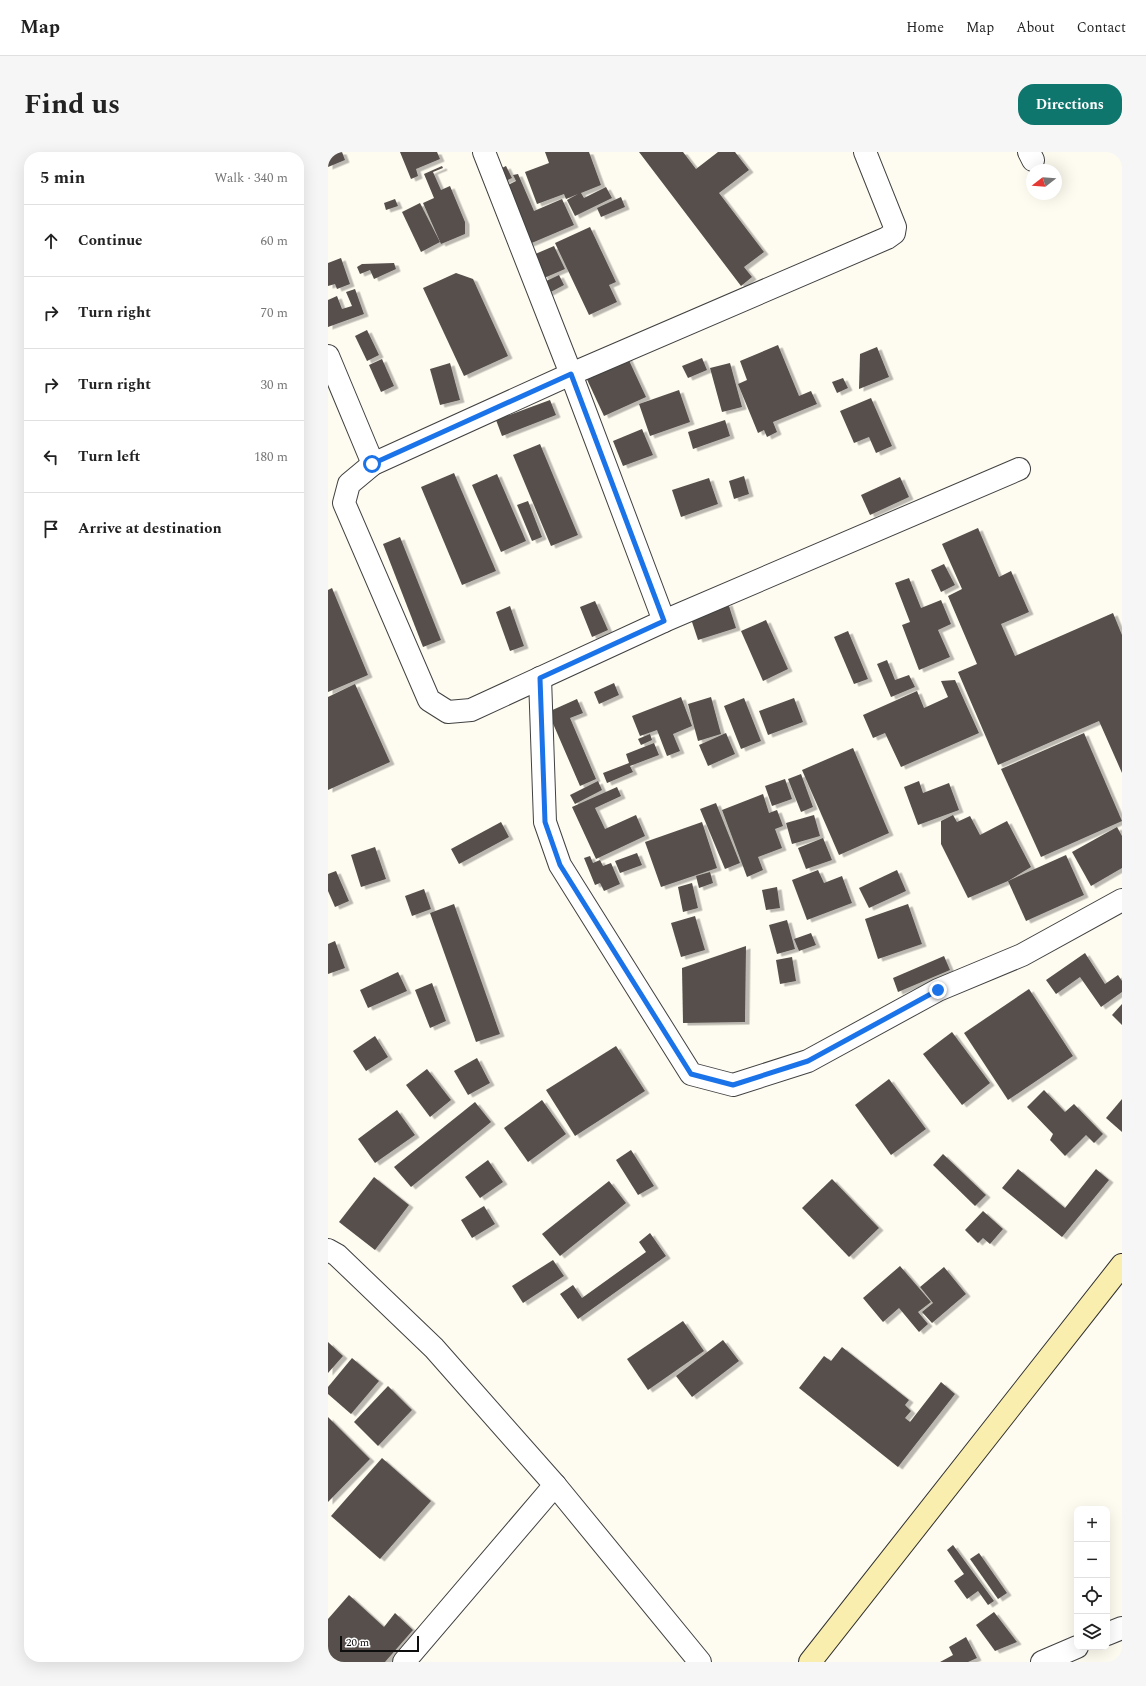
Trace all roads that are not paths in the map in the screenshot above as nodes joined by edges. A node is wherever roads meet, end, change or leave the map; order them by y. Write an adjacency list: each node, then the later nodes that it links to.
1 (484, 152): 4 (street)
2 (865, 152): 4 (street)
3 (328, 356): 5 (street)
4 (571, 374): 5 (street); 7 (street)
5 (372, 464): 8 (street)
6 (1019, 468): 7 (street)
7 (664, 621): 8 (street)
8 (540, 678): 9 (street)
9 (1122, 900)
10 (331, 1257): 12 (street)
11 (1122, 1265): 18 (main road)
12 (555, 1485): 16 (street); 17 (street)
13 (1122, 1628): 14 (street)
14 (1110, 1633)
15 (1074, 1648): 19 (street)
16 (404, 1662)
17 (700, 1662)
18 (810, 1662)
19 (1042, 1662)

